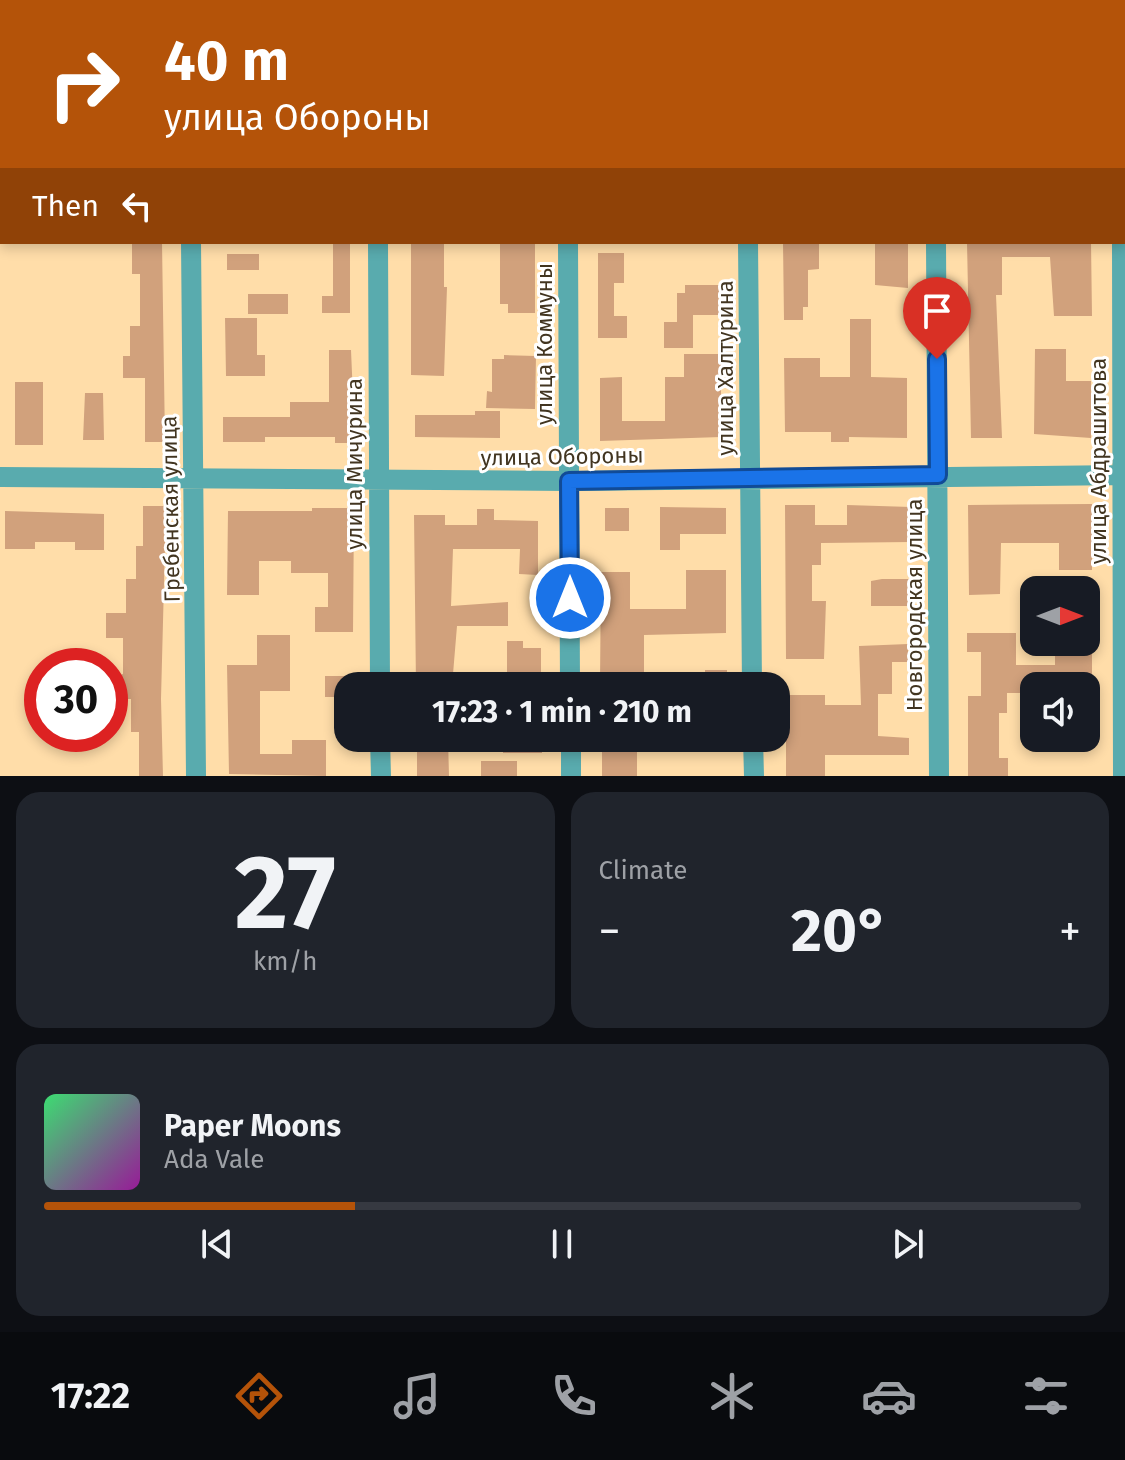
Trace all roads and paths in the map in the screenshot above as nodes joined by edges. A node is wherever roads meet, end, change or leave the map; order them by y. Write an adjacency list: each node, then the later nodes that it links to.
1 (191, 244): 11 (street, Гребенская улица)
2 (378, 244): 12 (street, улица Мичурина)
3 (568, 244): 13 (street, улица Коммуны)
4 (748, 244): 10 (street, улица Халтурина)
5 (936, 244): 7 (street, Новгородская улица)
6 (1122, 244): 8 (street, улица Абдрашитова)
7 (938, 475): 8 (street, улица Обороны); 10 (street, улица Обороны); 24 (street, Новгородская улица)
8 (1123, 475): 25 (street, улица Абдрашитова)
9 (0, 477): 11 (street, улица Обороны)
10 (750, 477): 13 (street, улица Обороны); 16 (street, улица Халтурина)
11 (194, 479): 12 (street, улица Обороны); 20 (street, Гребенская улица)
12 (377, 481): 13 (street, улица Обороны); 14 (street, улица Мичурина)
13 (569, 481): 15 (street, улица Коммуны)
14 (380, 672)
15 (570, 672)
16 (752, 672)
17 (380, 752): 21 (street)
18 (571, 752): 22 (street)
19 (753, 752): 23 (street)
20 (196, 776)
21 (381, 776)
22 (571, 776)
23 (754, 776)
24 (939, 776)
25 (1123, 776)

